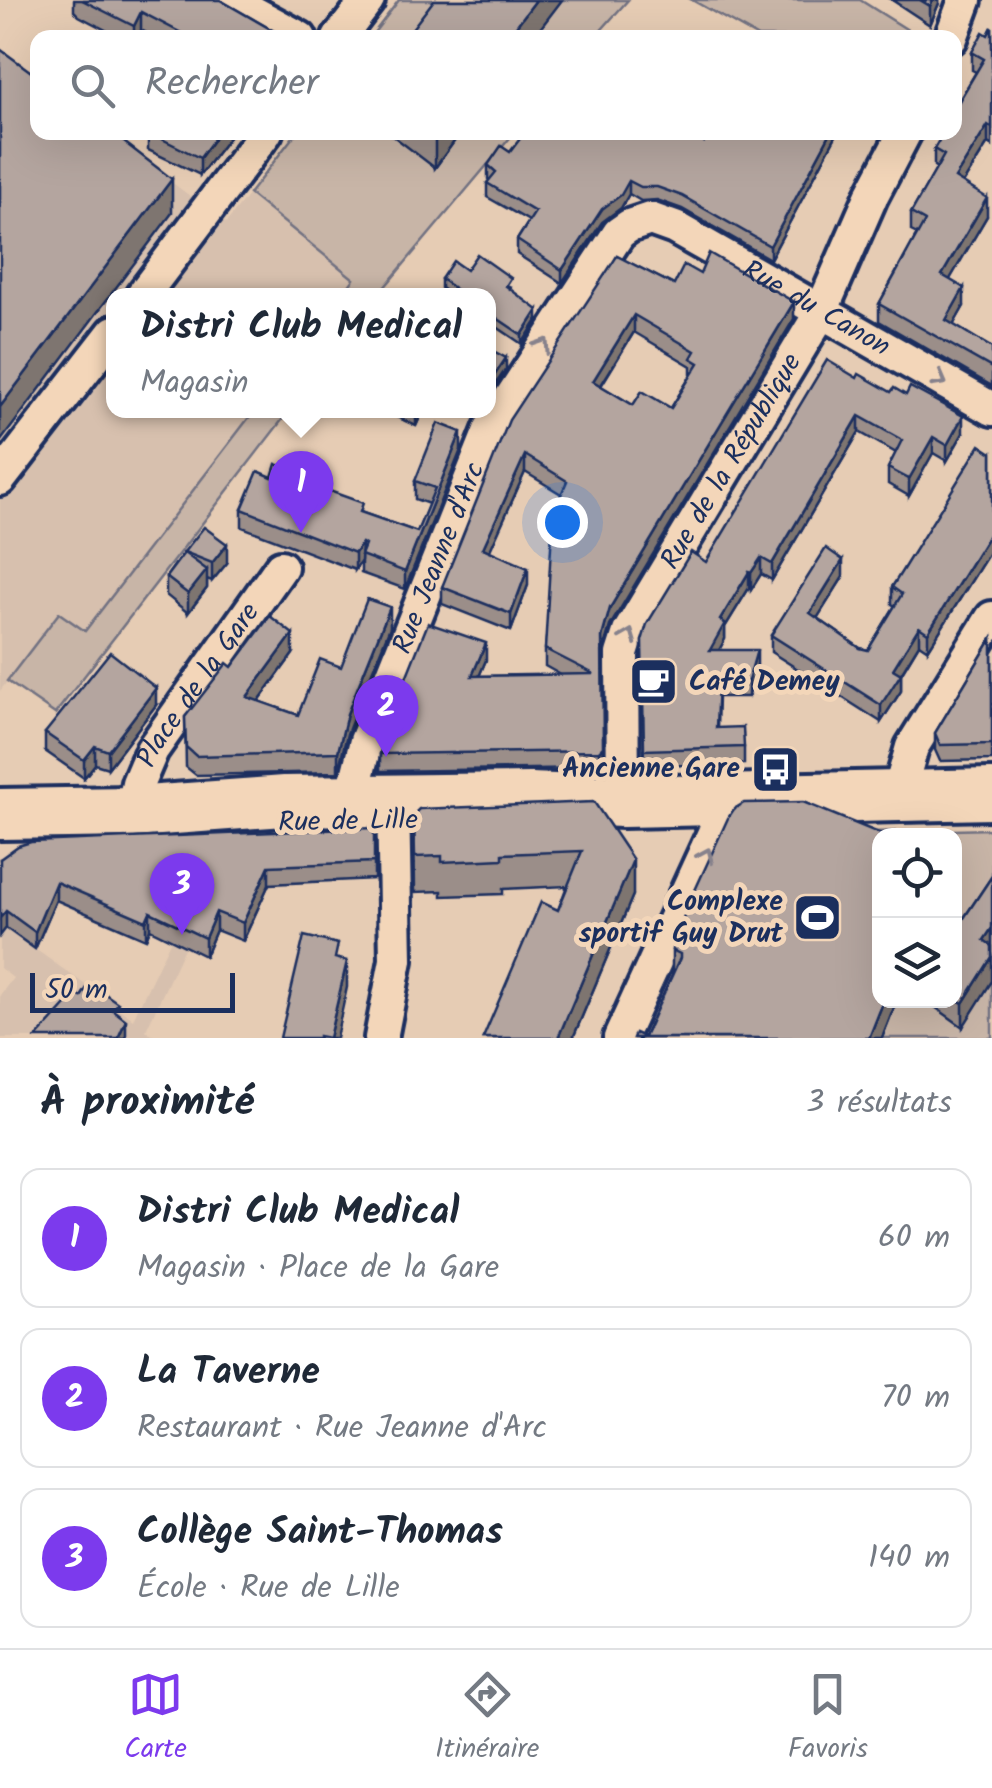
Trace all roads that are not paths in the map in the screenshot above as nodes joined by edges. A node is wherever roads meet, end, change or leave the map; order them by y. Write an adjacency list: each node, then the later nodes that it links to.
1 (230, 0): 4 (street)
2 (368, 0): 5 (street)
3 (965, 0): 6 (street)
4 (285, 30)
5 (345, 30)
6 (954, 30)
7 (260, 140): 10 (street)
8 (901, 140): 11 (street, Rue de la République)
9 (640, 221): 11 (street, Rue du Canon); 21 (street, Rue Jeanne d'Arc, one-way to 9)
10 (148, 288)
11 (820, 314): 13 (street, Rue du Canon, one-way to 13); 20 (street, Rue de la République, one-way to 11)
12 (106, 342): 14 (street)
13 (992, 410)
14 (0, 479)
15 (281, 567): 22 (street, Place de la Gare)
16 (992, 618): 18 (street)
17 (992, 794): 18 (main road, Rue de Lille)
18 (898, 796): 19 (main road, Rue de Lille)
19 (729, 800): 20 (main road, Rue de Lille); 25 (street, one-way to 19)
20 (623, 802): 21 (main road, Rue de Lille)
21 (374, 810): 22 (main road, Rue de Lille); 24 (street, Rue Jeanne d'Arc)
22 (132, 812): 23 (main road, Rue de Lille)
23 (3, 820)
24 (381, 1038)
25 (620, 1038)

